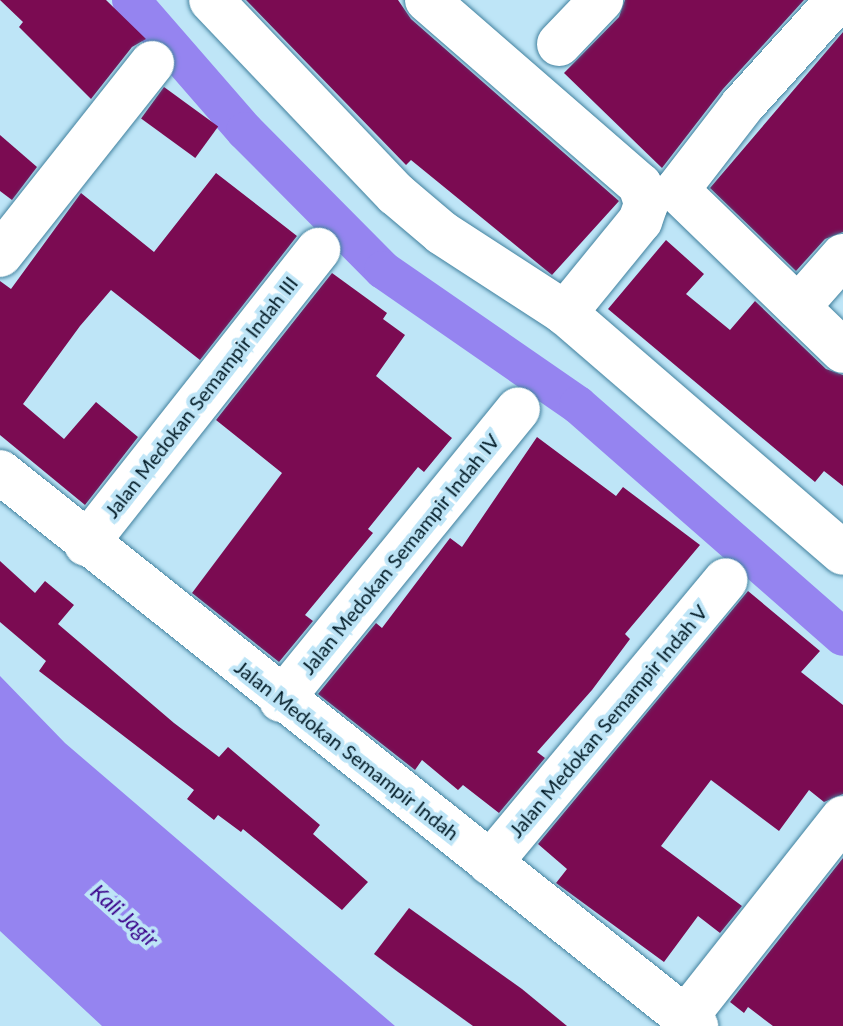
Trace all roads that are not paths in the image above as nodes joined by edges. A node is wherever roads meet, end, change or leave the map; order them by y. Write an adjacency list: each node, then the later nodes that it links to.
1 (211, 0): 12 (street)
2 (427, 0): 7 (street)
3 (601, 0): 5 (street)
4 (838, 0): 7 (street)
5 (559, 44)
6 (152, 63): 9 (street)
7 (659, 184): 11 (street); 12 (street)
8 (318, 250): 16 (street, Jalan Medokan Semampir Indah III)
9 (0, 255)
10 (843, 256): 11 (street)
11 (798, 307): 13 (street)
12 (565, 313): 17 (street)
13 (843, 351)
14 (518, 409): 19 (street, Jalan Medokan Semampir Indah IV)
15 (0, 472): 16 (street, Jalan Medokan Semampir Indah)
16 (86, 544): 19 (street, Jalan Medokan Semampir Indah)
17 (843, 553)
18 (726, 580): 21 (street, Jalan Medokan Semampir Indah V)
19 (281, 700): 21 (street, Jalan Medokan Semampir Indah)
20 (843, 818): 22 (street)
21 (490, 863): 22 (street, Jalan Medokan Semampir Indah)
22 (690, 1022)

